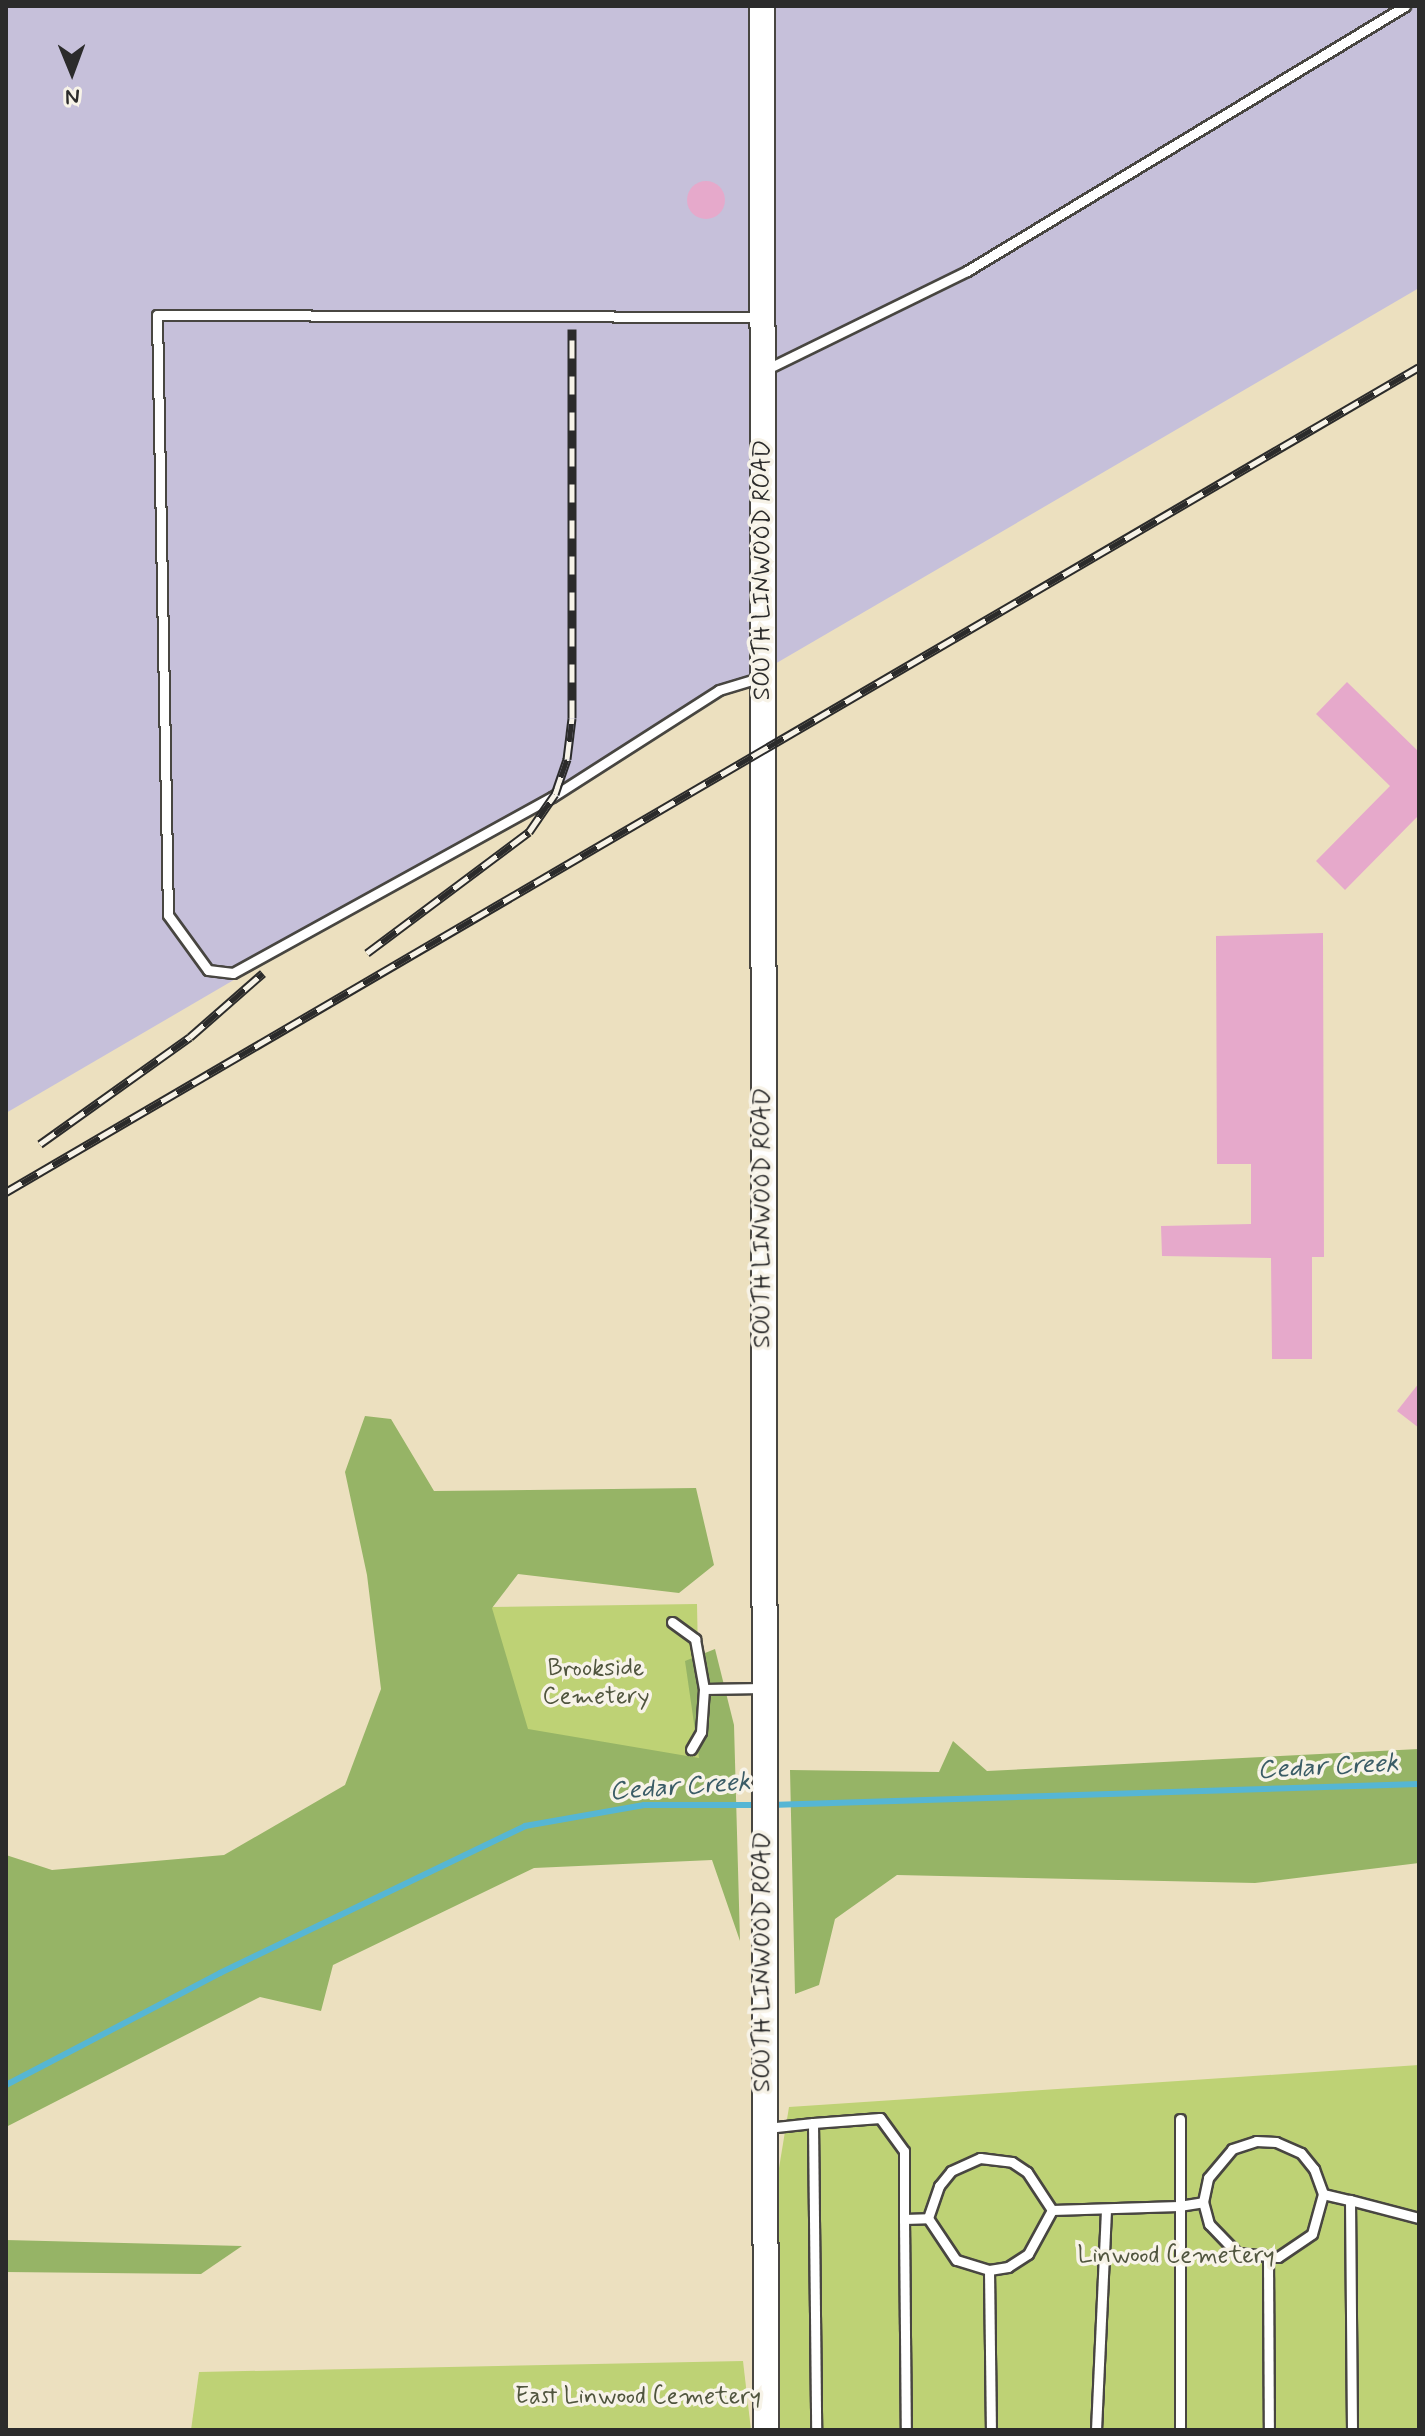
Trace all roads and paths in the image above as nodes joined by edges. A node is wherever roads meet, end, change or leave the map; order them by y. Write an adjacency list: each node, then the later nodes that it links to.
1 (762, 6): 3 (main road, SOUTH LINWOOD ROAD)
2 (1405, 6): 4 (lane)
3 (764, 317): 4 (main road, SOUTH LINWOOD ROAD); 5 (lane)
4 (765, 370): 5 (main road, SOUTH LINWOOD ROAD)
5 (762, 677): 7 (main road, SOUTH LINWOOD ROAD)
6 (672, 1622): 8 (lane)
7 (763, 1688): 8 (lane); 12 (main road, SOUTH LINWOOD ROAD)
8 (704, 1689): 9 (lane)
9 (691, 1749)
10 (1180, 2119): 16 (lane)
11 (813, 2123): 12 (lane); 21 (lane); 25 (lane)
12 (764, 2129): 24 (main road, SOUTH LINWOOD ROAD)
13 (1323, 2194): 14 (lane); 15 (lane); 22 (lane)
14 (1350, 2200): 20 (lane); 31 (lane)
15 (1203, 2202): 16 (lane); 22 (lane)
16 (1179, 2206): 17 (lane); 29 (lane)
17 (1106, 2209): 18 (lane); 28 (lane)
18 (1052, 2210): 19 (lane); 23 (lane)
19 (928, 2218): 21 (lane); 23 (lane)
20 (1419, 2218)
21 (904, 2219): 26 (lane)
22 (1268, 2258): 30 (lane)
23 (989, 2270): 27 (lane)
24 (766, 2430)
25 (816, 2430)
26 (906, 2430)
27 (991, 2430)
28 (1096, 2430)
29 (1180, 2430)
30 (1269, 2430)
31 (1352, 2430)

